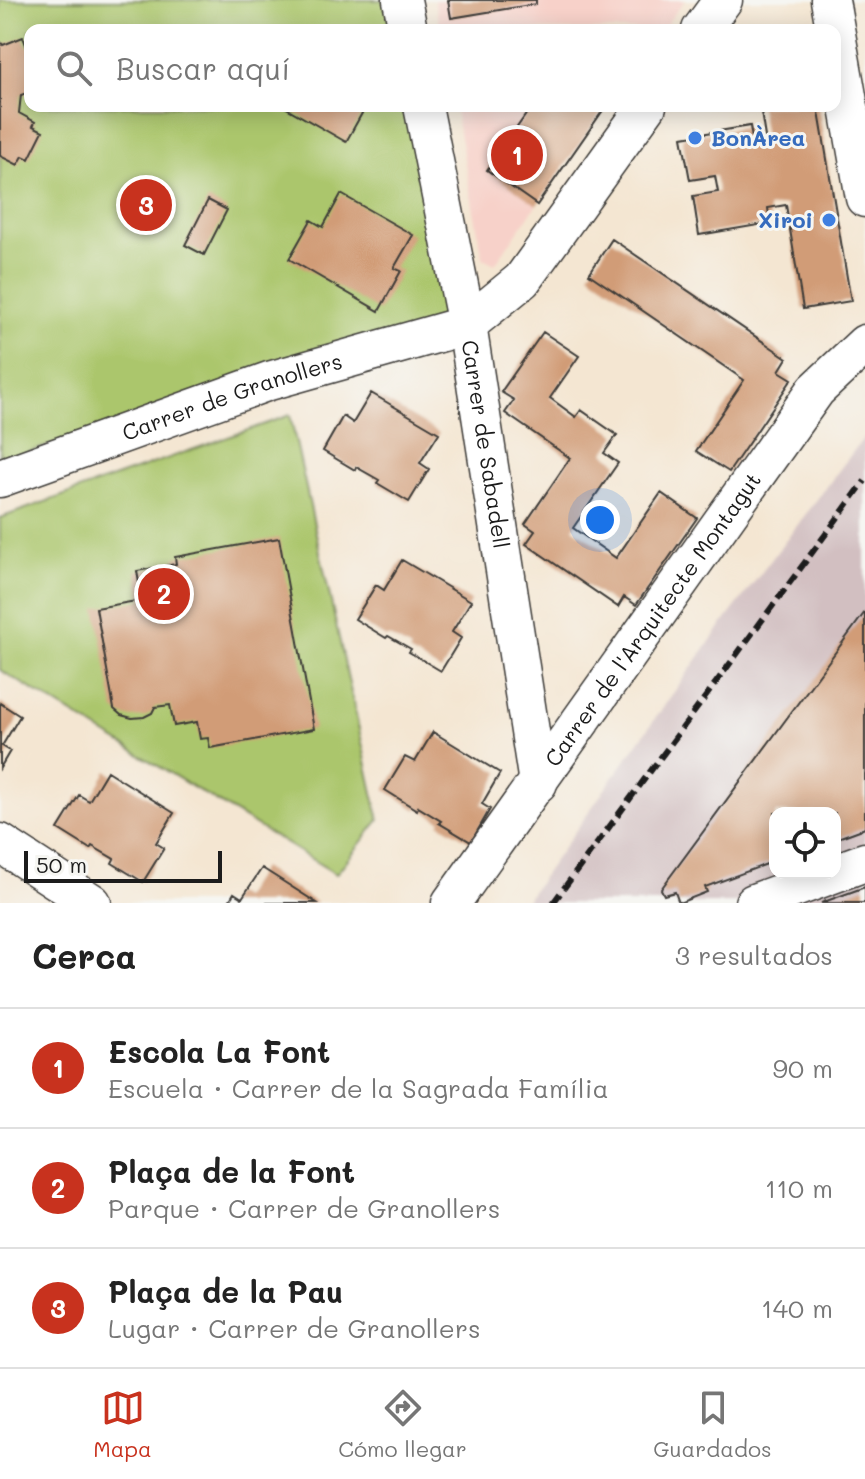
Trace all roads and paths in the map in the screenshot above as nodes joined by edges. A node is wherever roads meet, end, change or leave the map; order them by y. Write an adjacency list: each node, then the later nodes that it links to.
1 (402, 0): 4 (street)
2 (723, 0): 5 (street)
3 (830, 0): 6 (street)
4 (407, 24)
5 (705, 24)
6 (834, 24)
7 (841, 62): 10 (street)
8 (424, 112): 11 (street, Carrer de Sabadell)
9 (643, 112): 11 (street)
10 (865, 198)
11 (467, 325): 13 (street, Carrer de Granollers); 14 (street, Carrer de Sabadell)
12 (865, 344): 14 (street, Carrer de l'Arquitecte Montagut)
13 (0, 478)
14 (538, 783): 18 (street, Carrer de l'Arquitecte Montagut)
15 (0, 843): 17 (street)
16 (865, 862): 19 (street)
17 (92, 903)
18 (451, 903)
19 (754, 903)

